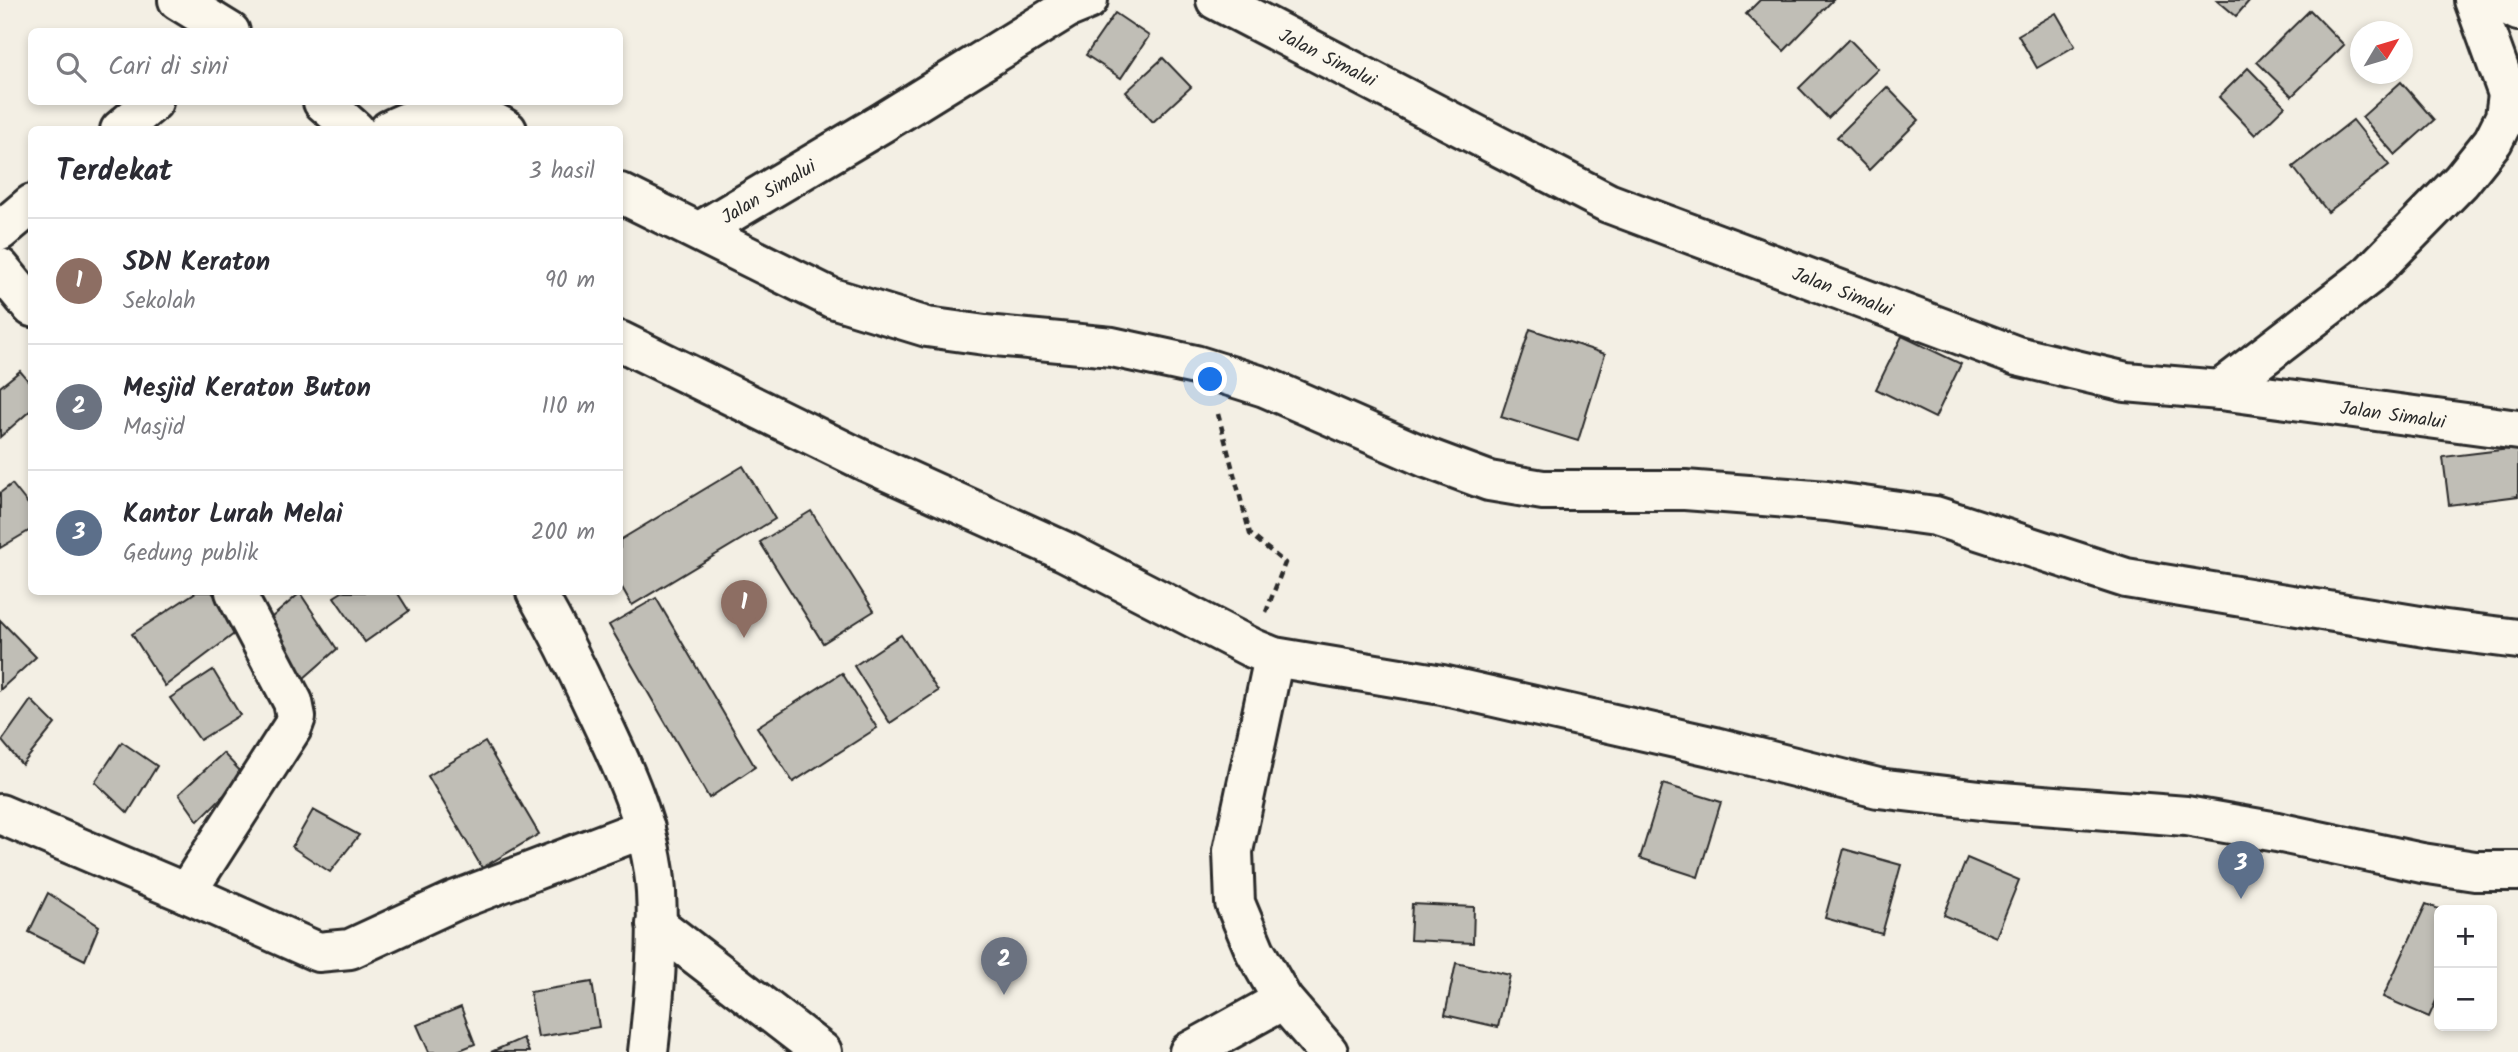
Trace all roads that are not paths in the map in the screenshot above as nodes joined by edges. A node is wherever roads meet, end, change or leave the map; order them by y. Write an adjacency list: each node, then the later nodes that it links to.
1 (178, 0): 7 (main road)
2 (1088, 0): 17 (main road, Jalan Simalui)
3 (1216, 0): 21 (main road, Jalan Simalui)
4 (2474, 0): 21 (main road)
5 (2497, 0): 6 (main road)
6 (2518, 11)
7 (224, 28)
8 (149, 105): 10 (main road)
9 (326, 105): 11 (main road)
10 (125, 126)
11 (350, 126)
12 (401, 126): 13 (main road)
13 (499, 126)
14 (623, 194): 17 (main road)
15 (28, 207): 16 (main road)
16 (0, 231)
17 (700, 231): 25 (main road)
18 (0, 268): 19 (main road)
19 (28, 302)
20 (623, 342): 26 (main road)
21 (2220, 390): 22 (main road, Jalan Simalui)
22 (2518, 430)
23 (237, 595): 30 (main road)
24 (538, 595): 28 (main road)
25 (2518, 639)
26 (1263, 652): 29 (main road); 32 (main road)
27 (0, 814): 30 (main road)
28 (645, 828): 30 (main road); 31 (main road)
29 (2518, 872)
30 (186, 893)
31 (656, 924): 33 (main road); 34 (main road)
32 (1283, 1000): 35 (main road); 36 (main road)
33 (648, 1052)
34 (822, 1052)
35 (1189, 1052)
36 (1328, 1052)

